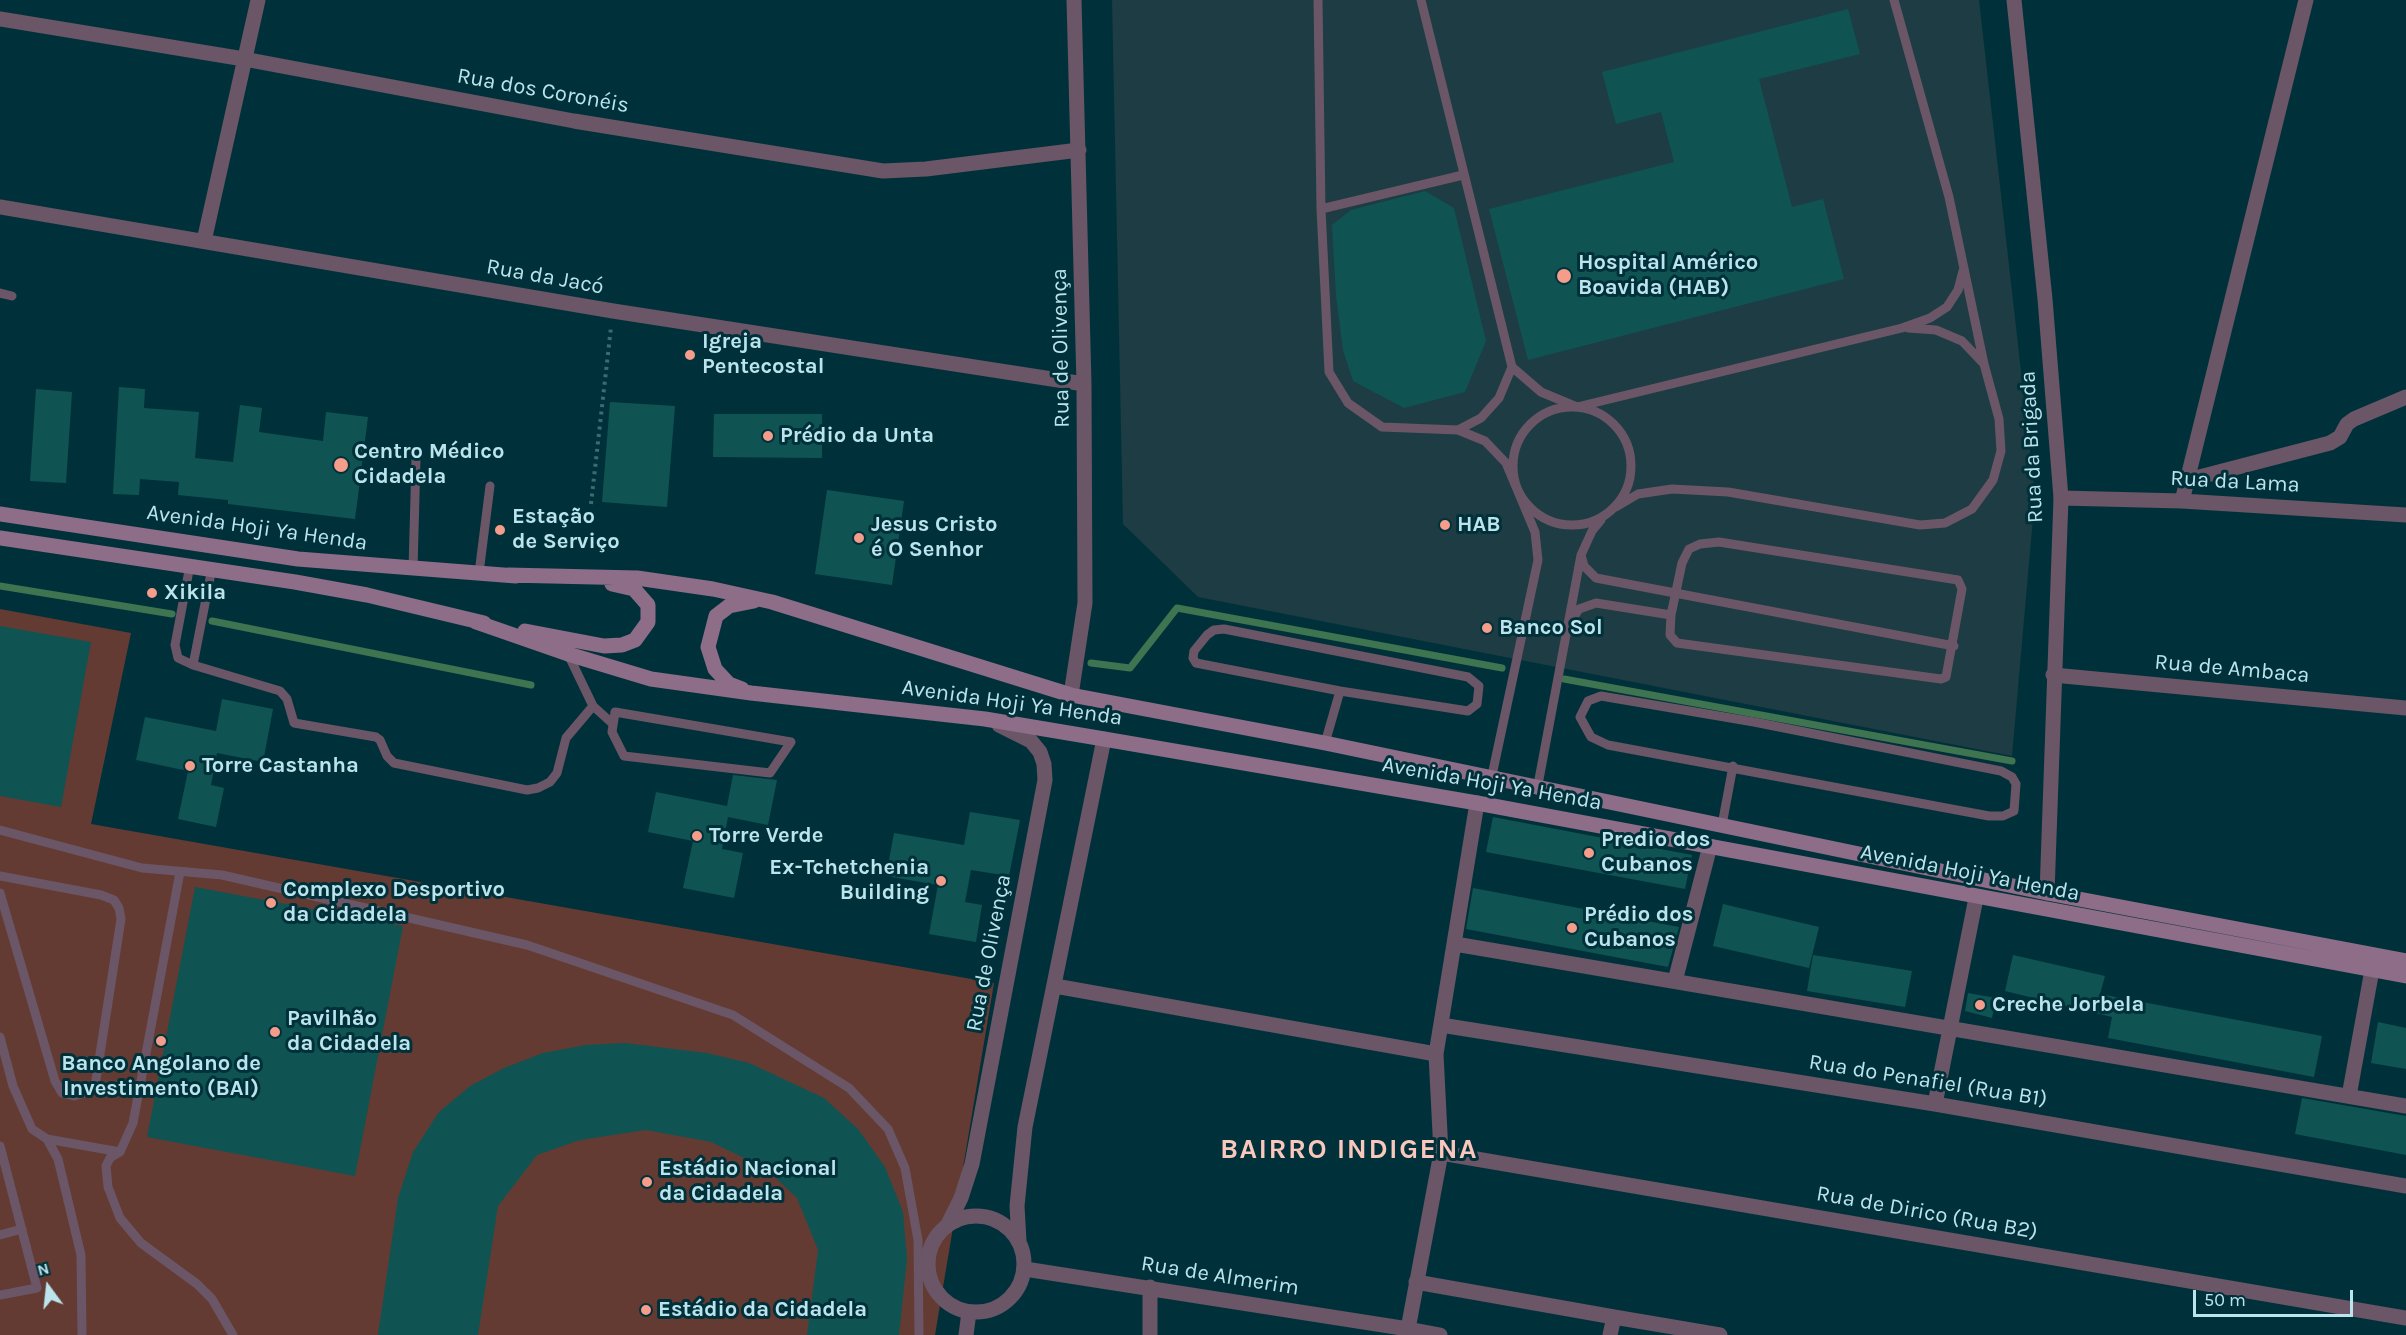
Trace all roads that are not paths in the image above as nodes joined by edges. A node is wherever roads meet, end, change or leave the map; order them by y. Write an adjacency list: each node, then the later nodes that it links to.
1 (261, 0): 9 (street)
2 (1074, 0): 10 (street, Rua de Olivença)
3 (1318, 0): 13 (lane)
4 (1421, 0): 11 (lane)
5 (1894, 0): 15 (lane)
6 (2014, 0): 29 (street, Rua da Brigada)
7 (2306, 0): 26 (street)
8 (0, 19): 9 (street, Rua dos Coronéis)
9 (244, 58): 10 (street, Rua dos Coronéis); 14 (street)
10 (1079, 150): 21 (street, Rua de Olivença)
11 (1463, 175): 13 (lane); 20 (lane)
12 (0, 207): 14 (street, Rua da Jacó)
13 (1320, 209): 24 (lane)
14 (204, 241): 21 (street, Rua da Jacó)
15 (1964, 269): 18 (lane); 19 (lane)
16 (0, 293): 17 (lane)
17 (12, 296)
18 (1902, 328): 19 (lane); 23 (lane)
19 (1984, 364): 31 (lane)
20 (1512, 367): 23 (lane); 24 (lane)
21 (1084, 384): 53 (street, Rua de Olivença)
22 (2406, 397): 26 (street)
23 (1577, 407): 28 (lane); 31 (lane)
24 (1458, 430): 28 (lane)
25 (417, 459): 39 (lane)
26 (2188, 480): 30 (street)
27 (490, 486): 40 (lane)
28 (1520, 495): 34 (lane); 61 (lane)
29 (2061, 498): 30 (street, Rua da Lama); 50 (street, Rua da Brigada)
30 (2182, 501): 33 (street, Rua da Lama)
31 (1616, 507): 34 (lane)
32 (0, 514): 39 (main road, Avenida Hoji Ya Henda)
33 (2406, 515)
34 (1604, 517): 36 (lane)
35 (0, 538): 37 (main road, Avenida Hoji Ya Henda)
36 (1581, 555): 42 (lane); 46 (lane)
37 (189, 565): 38 (main road, Avenida Hoji Ya Henda); 49 (lane)
38 (212, 568): 45 (main road, Avenida Hoji Ya Henda); 49 (lane)
39 (413, 569): 40 (main road, Avenida Hoji Ya Henda)
40 (479, 573): 41 (main road, Avenida Hoji Ya Henda)
41 (508, 575): 43 (main road); 45 (main road)
42 (1676, 591): 44 (lane); 47 (lane); 47 (lane)
43 (772, 602): 52 (main road); 53 (main road, Avenida Hoji Ya Henda)
44 (1671, 615): 46 (lane); 47 (lane)
45 (476, 622): 48 (main road, Avenida Hoji Ya Henda)
46 (1565, 631): 62 (lane)
47 (1954, 646)
48 (568, 654): 52 (main road, Avenida Hoji Ya Henda); 54 (lane)
49 (192, 665): 54 (lane)
50 (2053, 675): 55 (street, Rua de Ambaca); 70 (street, Rua da Brigada)
51 (1340, 691): 51 (lane); 59 (lane)
52 (751, 693): 56 (main road, Avenida Hoji Ya Henda)
53 (1071, 694): 59 (main road, Avenida Hoji Ya Henda)
54 (593, 706): 57 (lane)
55 (2406, 708)
56 (986, 719): 58 (main road, Avenida Hoji Ya Henda); 90 (street, Rua de Olivença)
57 (613, 724): 57 (lane)
58 (1104, 739): 63 (main road, Avenida Hoji Ya Henda); 77 (street)
59 (1325, 743): 61 (main road, Avenida Hoji Ya Henda)
60 (1733, 766): 60 (lane); 64 (lane)
61 (1491, 780): 62 (main road, Avenida Hoji Ya Henda)
62 (1537, 790): 64 (main road, Avenida Hoji Ya Henda)
63 (1477, 803): 66 (main road, Avenida Hoji Ya Henda); 72 (street)
64 (1722, 825): 70 (main road, Avenida Hoji Ya Henda)
65 (0, 830): 67 (lane)
66 (1710, 846): 71 (main road, Avenida Hoji Ya Henda); 76 (street)
67 (180, 872): 87 (lane); 104 (lane)
68 (0, 876): 69 (lane)
69 (0, 893)
70 (2047, 894): 73 (main road, Avenida Hoji Ya Henda)
71 (1976, 898): 74 (main road, Avenida Hoji Ya Henda); 79 (street)
72 (1455, 944): 76 (street); 78 (street)
73 (2406, 961)
74 (2372, 970): 75 (main road, Avenida Hoji Ya Henda); 82 (street)
75 (2406, 976)
76 (1675, 981): 79 (street)
77 (1055, 986): 81 (street); 93 (street)
78 (1441, 1025): 81 (street); 83 (street, Rua do Penafiel (Rua B1))
79 (1950, 1027): 82 (street); 83 (street)
80 (0, 1037): 85 (lane)
81 (1436, 1054): 88 (street)
82 (2349, 1096): 84 (street)
83 (1935, 1104): 89 (street, Rua do Penafiel (Rua B1))
84 (2406, 1106)
85 (47, 1139): 87 (lane); 102 (lane)
86 (0, 1146): 91 (lane)
87 (120, 1152): 103 (lane)
88 (1441, 1153): 95 (street); 100 (street, Rua de Dirico (Rua B2))
89 (2406, 1186)
90 (948, 1224): 93 (street); 98 (street)
91 (22, 1229): 92 (lane); 97 (lane)
92 (0, 1235)
93 (1019, 1241): 94 (street)
94 (1025, 1269): 96 (street, Rua de Almerim); 98 (street)
95 (1416, 1282): 99 (street); 101 (street)
96 (1150, 1287): 101 (street, Rua de Almerim); 106 (street)
97 (0, 1295)
98 (969, 1312): 105 (street)
99 (1614, 1317): 108 (street); 109 (street)
100 (2406, 1318)
101 (1408, 1329): 107 (street, Rua de Almerim)
102 (82, 1335)
103 (233, 1335)
104 (919, 1335)
105 (966, 1335)
106 (1150, 1335)
107 (1440, 1335)
108 (1610, 1335)
109 (1720, 1335)

